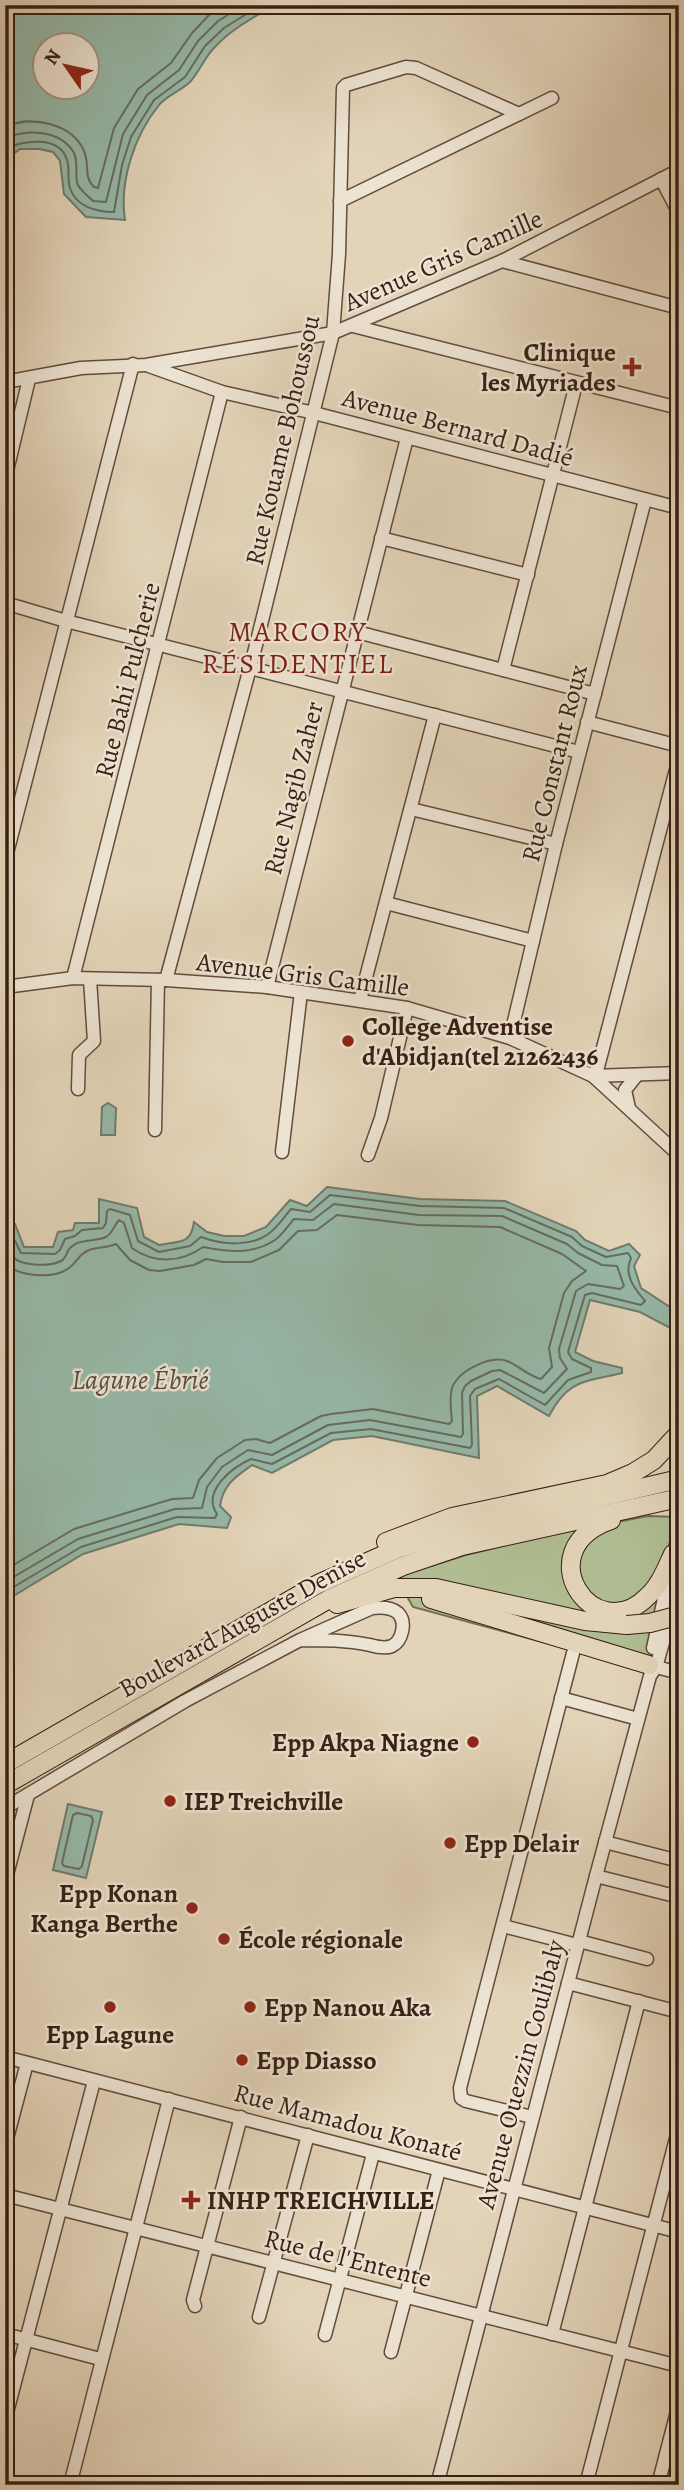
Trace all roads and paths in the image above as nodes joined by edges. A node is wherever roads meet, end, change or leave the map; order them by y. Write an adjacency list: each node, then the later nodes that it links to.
1 (552, 98): 2 (street)
2 (519, 114): 5 (street); 5 (street, Rue Kouame Bohoussou)
3 (679, 170): 4 (street, Avenue Gris Camille)
4 (661, 179): 6 (street); 7 (street, Avenue Gris Camille)
5 (340, 201): 10 (street, Rue Kouame Bohoussou)
6 (679, 213)
7 (502, 261): 8 (street); 9 (street, Avenue Gris Camille)
8 (679, 308)
9 (353, 326): 10 (street, Avenue Gris Camille); 14 (street)
10 (333, 333): 11 (street, Avenue Gris Camille); 17 (street, Rue Kouame Bohoussou)
11 (139, 365): 12 (street, Avenue Gris Camille); 15 (street, Avenue Bernard Dadié); 26 (street)
12 (29, 379): 13 (street, Avenue Gris Camille); 20 (street)
13 (5, 382)
14 (576, 384): 16 (street); 19 (street)
15 (222, 392): 17 (street, Avenue Bernard Dadié); 28 (street, Rue Bahi Pulcherie)
16 (679, 408)
17 (314, 413): 18 (street, Avenue Bernard Dadié); 29 (street, Rue Kouame Bohoussou)
18 (407, 438): 19 (street, Avenue Bernard Dadié); 23 (street, Rue Nagib Zaher)
19 (554, 476): 21 (street, Avenue Bernard Dadié); 24 (street)
20 (5, 479)
21 (645, 500): 22 (street, Avenue Bernard Dadié); 32 (street, Rue Constant Roux)
22 (679, 508)
23 (382, 538): 24 (street); 27 (street, Rue Nagib Zaher)
24 (528, 575): 30 (street)
25 (5, 603): 26 (street)
26 (66, 621): 28 (street); 40 (street)
27 (357, 632): 30 (street); 31 (street, Rue Nagib Zaher)
28 (160, 645): 29 (street); 43 (street, Rue Bahi Pulcherie)
29 (250, 667): 31 (street); 45 (street, Rue Kouame Bohoussou)
30 (503, 670): 32 (street)
31 (341, 691): 33 (street); 47 (street, Rue Nagib Zaher)
32 (595, 694): 34 (street, Rue Constant Roux)
33 (435, 715): 36 (street); 38 (street)
34 (587, 722): 35 (street); 36 (street, Rue Constant Roux)
35 (679, 746)
36 (579, 752): 39 (street, Rue Constant Roux)
37 (679, 758): 54 (street)
38 (411, 810): 39 (street); 41 (street)
39 (556, 844): 42 (street, Rue Constant Roux)
40 (5, 861)
41 (386, 903): 42 (street); 49 (street)
42 (533, 941): 51 (street, Rue Constant Roux)
43 (73, 978): 44 (street, Avenue Gris Camille); 46 (street, Avenue Gris Camille)
44 (90, 979): 45 (street, Avenue Gris Camille); 55 (street)
45 (162, 980): 47 (street, Avenue Gris Camille); 57 (street, Rue Kouame Bohoussou)
46 (5, 987)
47 (267, 987): 48 (street, Avenue Gris Camille)
48 (301, 992): 49 (street, Avenue Gris Camille); 59 (street)
49 (360, 1000): 50 (street, Avenue Gris Camille)
50 (407, 1008): 51 (street, Avenue Gris Camille); 60 (street)
51 (510, 1038): 54 (street, Avenue Gris Camille)
52 (679, 1073): 53 (street)
53 (637, 1075): 54 (street); 56 (street)
54 (593, 1076): 56 (street, Avenue Gris Camille)
55 (78, 1088)
56 (629, 1109): 58 (street, Avenue Gris Camille)
57 (155, 1130)
58 (676, 1149)
59 (282, 1152)
60 (368, 1155)
61 (679, 1433): 67 (highway)
62 (679, 1479): 67 (highway, Boulevard Auguste Denise)
63 (679, 1499): 64 (highway, Boulevard Auguste Denise)
64 (653, 1505): 66 (highway); 70 (highway, Boulevard Auguste Denise)
65 (679, 1531): 66 (street, Avenue Ouezzin Coulibaly)
66 (673, 1554): 74 (street, Avenue Ouezzin Coulibaly)
67 (318, 1584): 78 (highway, Boulevard Auguste Denise)
68 (679, 1586): 74 (street, Avenue Ouezzin Coulibaly)
69 (362, 1598): 70 (highway); 71 (highway, bridge); 74 (highway)
70 (306, 1613): 79 (highway, Boulevard Auguste Denise)
71 (678, 1616)
72 (300, 1640): 72 (street); 82 (street)
73 (573, 1653): 76 (street)
74 (652, 1669): 75 (street); 77 (street, Avenue Ouezzin Coulibaly)
75 (679, 1673)
76 (561, 1698): 77 (street); 89 (street)
77 (638, 1719): 84 (street, Avenue Ouezzin Coulibaly)
78 (5, 1764)
79 (33, 1770): 80 (highway, Boulevard Auguste Denise); 81 (highway)
80 (5, 1785)
81 (5, 1791)
82 (28, 1795): 83 (street); 87 (street)
83 (5, 1808)
84 (605, 1842): 85 (street); 86 (street, Avenue Ouezzin Coulibaly)
85 (679, 1861)
86 (596, 1875): 88 (street); 90 (street, Avenue Ouezzin Coulibaly)
87 (5, 1882)
88 (679, 1897)
89 (503, 1926): 90 (street); 100 (street)
90 (578, 1943): 91 (street); 92 (street, Avenue Ouezzin Coulibaly)
91 (647, 1959)
92 (568, 1983): 93 (street); 100 (street, Avenue Ouezzin Coulibaly)
93 (639, 2001): 94 (street); 109 (street)
94 (679, 2012)
95 (5, 2057): 96 (street, Rue Mamadou Konaté)
96 (27, 2063): 97 (street, Rue Mamadou Konaté); 103 (street)
97 (94, 2081): 98 (street, Rue Mamadou Konaté); 108 (street)
98 (169, 2099): 99 (street, Rue Mamadou Konaté); 111 (street)
99 (241, 2117): 102 (street, Rue Mamadou Konaté); 113 (street)
100 (532, 2117): 106 (street, Avenue Ouezzin Coulibaly)
101 (679, 2127): 110 (street)
102 (308, 2135): 104 (street, Rue Mamadou Konaté); 114 (street)
103 (5, 2146)
104 (373, 2154): 105 (street, Rue Mamadou Konaté); 115 (street)
105 (439, 2170): 106 (street, Rue Mamadou Konaté); 116 (street)
106 (513, 2190): 109 (street, Rue Mamadou Konaté); 118 (street, Avenue Ouezzin Coulibaly)
107 (5, 2194): 108 (street, Rue de l'Entente)
108 (60, 2208): 111 (street, Rue de l'Entente); 123 (street)
109 (585, 2208): 110 (street, Rue Mamadou Konaté); 121 (street)
110 (653, 2226): 112 (street, Rue Mamadou Konaté); 124 (street)
111 (135, 2228): 113 (street, Rue de l'Entente); 126 (street)
112 (679, 2232)
113 (207, 2246): 114 (street, Rue de l'Entente); 117 (street)
114 (274, 2263): 115 (street, Rue de l'Entente); 119 (street)
115 (339, 2280): 116 (street, Rue de l'Entente); 122 (street)
116 (406, 2297): 118 (street, Rue de l'Entente); 125 (street)
117 (195, 2306)
118 (482, 2316): 121 (street, Rue de l'Entente); 131 (street, Avenue Ouezzin Coulibaly)
119 (260, 2317)
120 (5, 2334): 123 (street)
121 (552, 2334): 124 (street, Rue de l'Entente)
122 (325, 2335)
123 (25, 2339): 126 (street); 129 (street)
124 (621, 2351): 127 (street, Rue de l'Entente); 132 (street)
125 (391, 2352)
126 (100, 2359): 130 (street)
127 (679, 2366)
128 (679, 2404): 133 (street)
129 (5, 2420)
130 (70, 2485)
131 (437, 2485)
132 (586, 2485)
133 (658, 2485)

